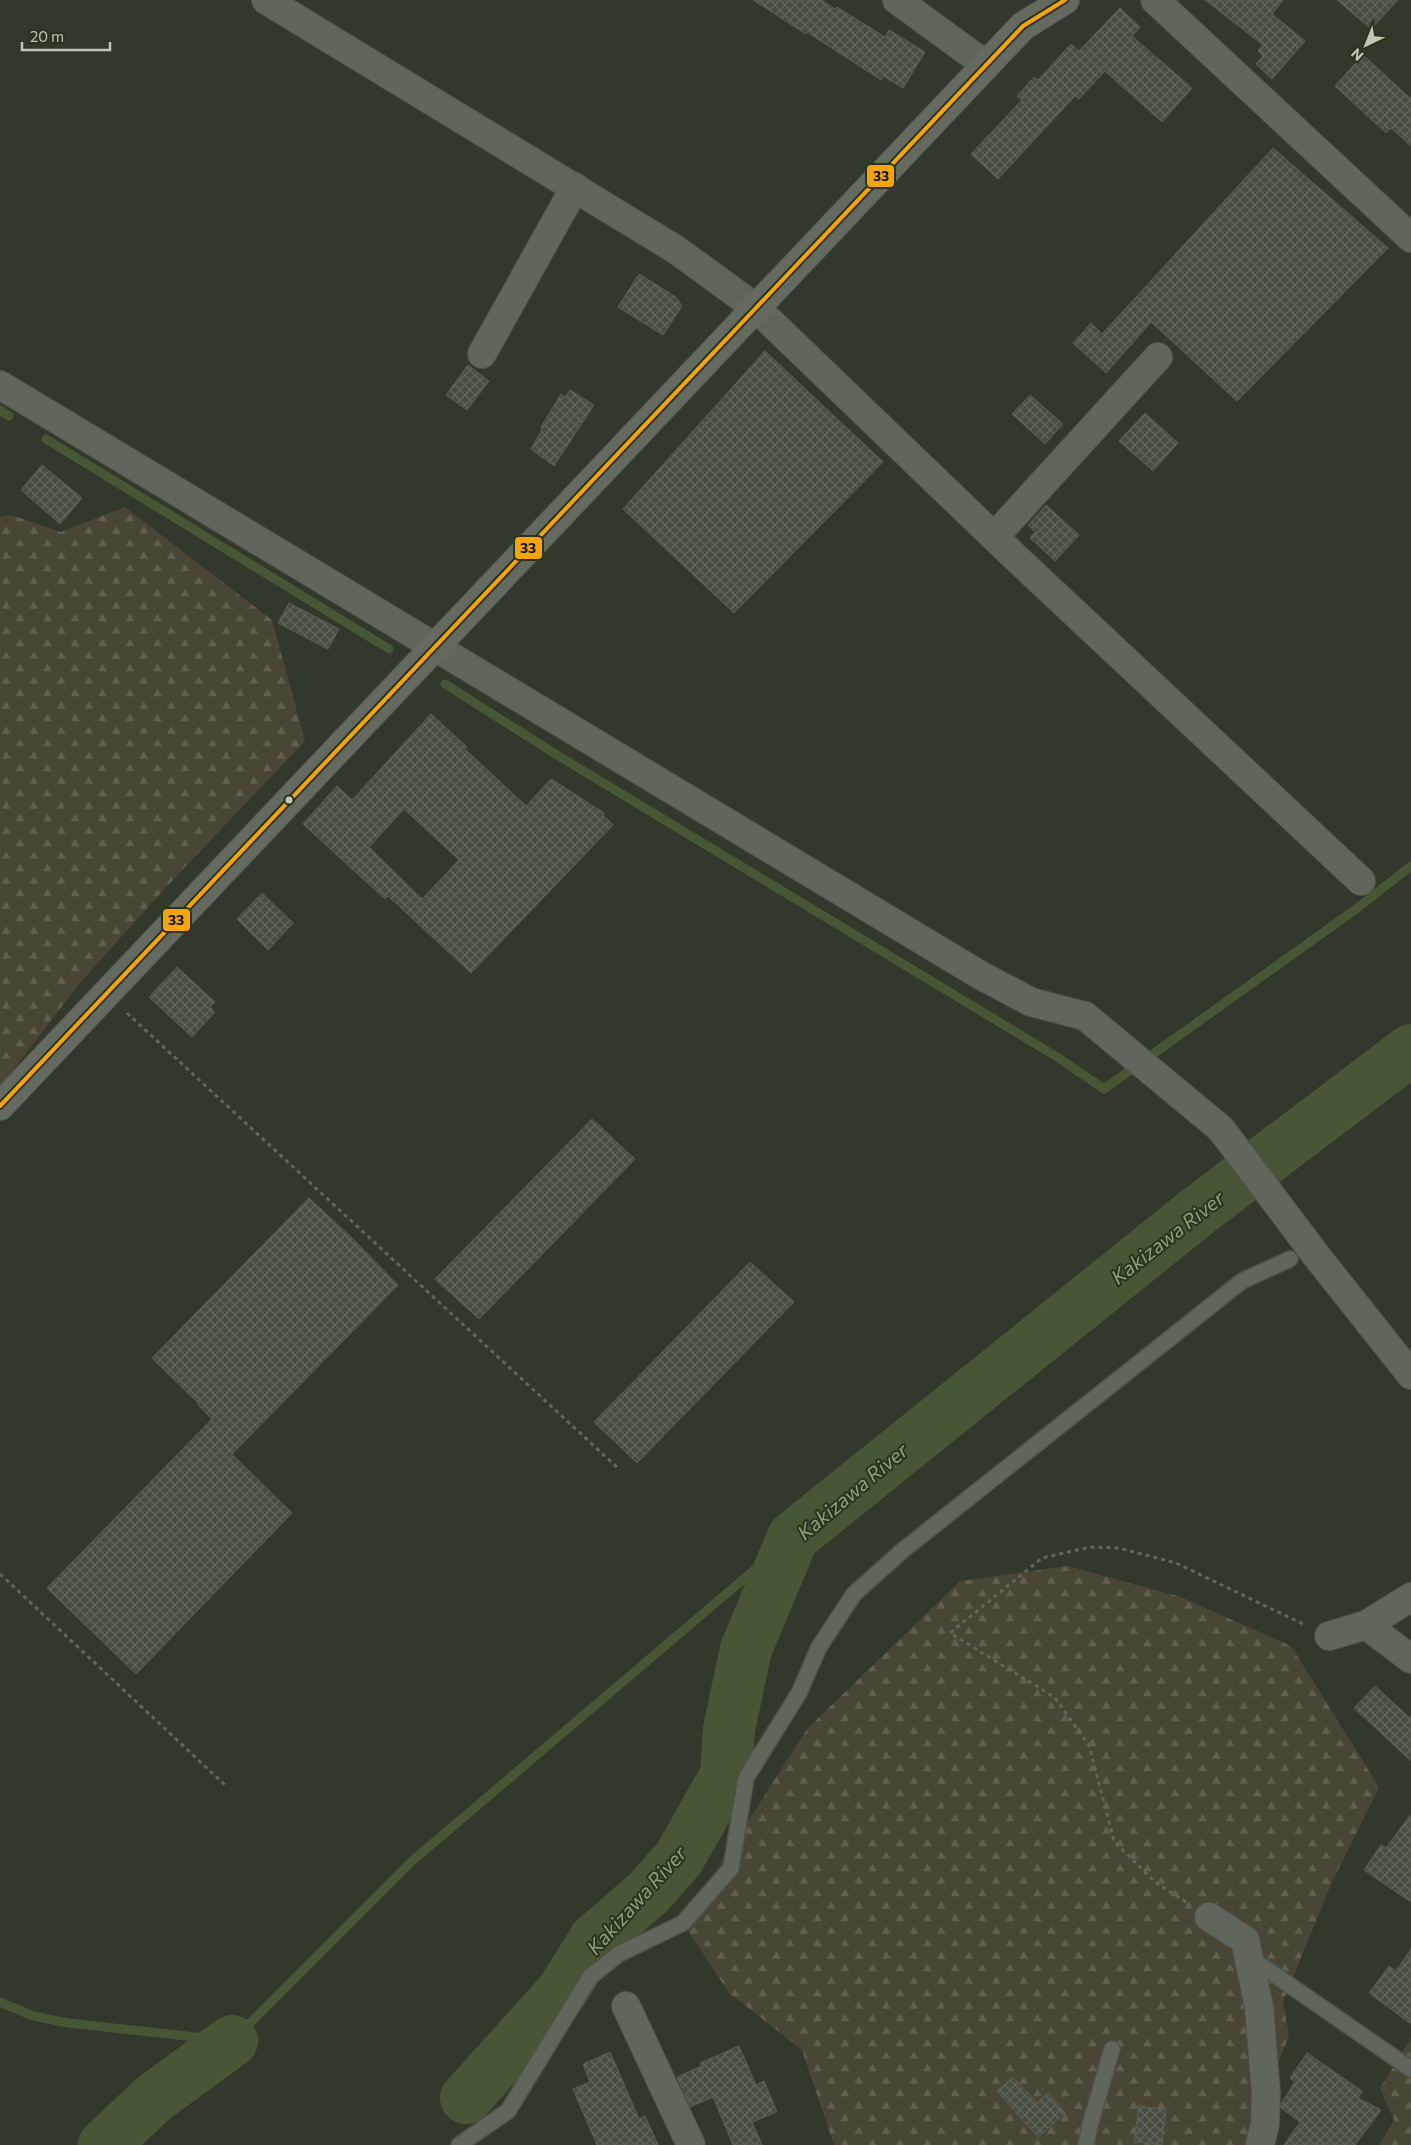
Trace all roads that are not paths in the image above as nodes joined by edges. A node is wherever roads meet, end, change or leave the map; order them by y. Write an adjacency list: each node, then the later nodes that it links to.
1 (266, 0): 6 (street)
2 (897, 0): 5 (street)
3 (1065, 0): 5 (main road)
4 (1155, 0): 7 (street)
5 (986, 65): 8 (main road)
6 (575, 187): 8 (street); 9 (street)
7 (1411, 238)
8 (756, 308): 12 (street); 13 (main road)
9 (482, 354)
10 (1158, 357): 12 (street)
11 (0, 385): 13 (street)
12 (994, 537): 14 (street)
13 (435, 647): 15 (main road); 16 (street)
14 (1361, 881)
15 (0, 1106)
16 (1302, 1257): 17 (street); 27 (lane)
17 (1411, 1375)
18 (1411, 1596): 19 (street)
19 (1366, 1625): 20 (street); 21 (street)
20 (1328, 1636)
21 (1411, 1659)
22 (1209, 1917): 23 (street)
23 (1249, 1957): 26 (lane); 30 (street)
24 (626, 2006): 28 (street)
25 (1112, 2049): 29 (lane)
26 (1411, 2069)
27 (459, 2145)
28 (691, 2145)
29 (1086, 2145)
30 (1260, 2145)

